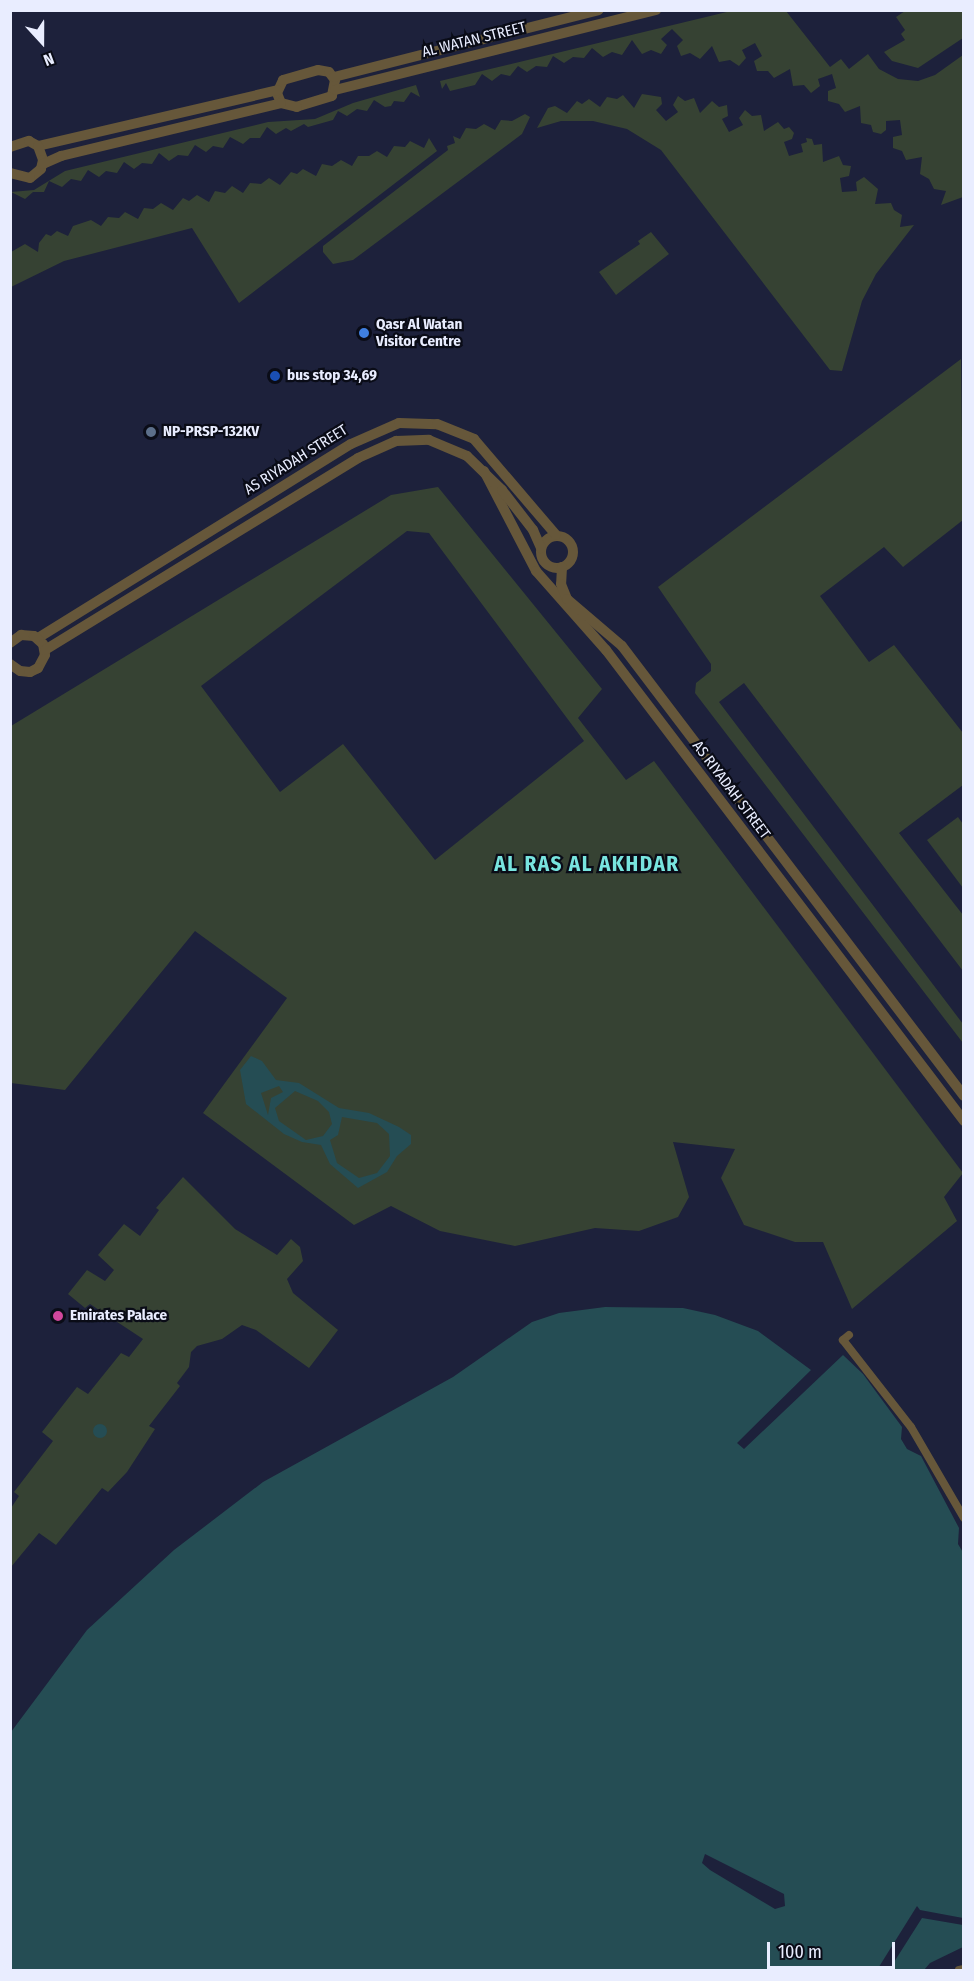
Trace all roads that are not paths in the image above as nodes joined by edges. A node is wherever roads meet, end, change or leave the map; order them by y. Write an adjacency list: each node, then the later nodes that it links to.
1 (599, 10): 3 (street, AL WATAN STREET)
2 (656, 10): 5 (street, AL WATAN STREET)
3 (333, 77): 4 (street); 5 (street)
4 (278, 90): 6 (street); 7 (street)
5 (335, 90): 6 (street, AL WATAN STREET)
6 (281, 103): 9 (street)
7 (38, 146): 8 (street); 9 (street)
8 (10, 147)
9 (43, 164): 10 (street)
10 (10, 173)
11 (484, 471): 13 (street, AS RIYADAH STREET); 17 (street, AS RIYADAH STREET); 20 (street, AS RIYADAH STREET)
12 (556, 536): 13 (street); 14 (street); 15 (street, AS RIYADAH STREET)
13 (541, 548): 14 (street)
14 (562, 567): 19 (street, AS RIYADAH STREET)
15 (38, 638): 16 (street); 17 (street)
16 (10, 643)
17 (45, 650): 18 (street)
18 (12, 669)
19 (963, 1096)
20 (963, 1121)
21 (849, 1335): 22 (street)
22 (963, 1518)
23 (963, 1969): 24 (street)
24 (959, 1971)

